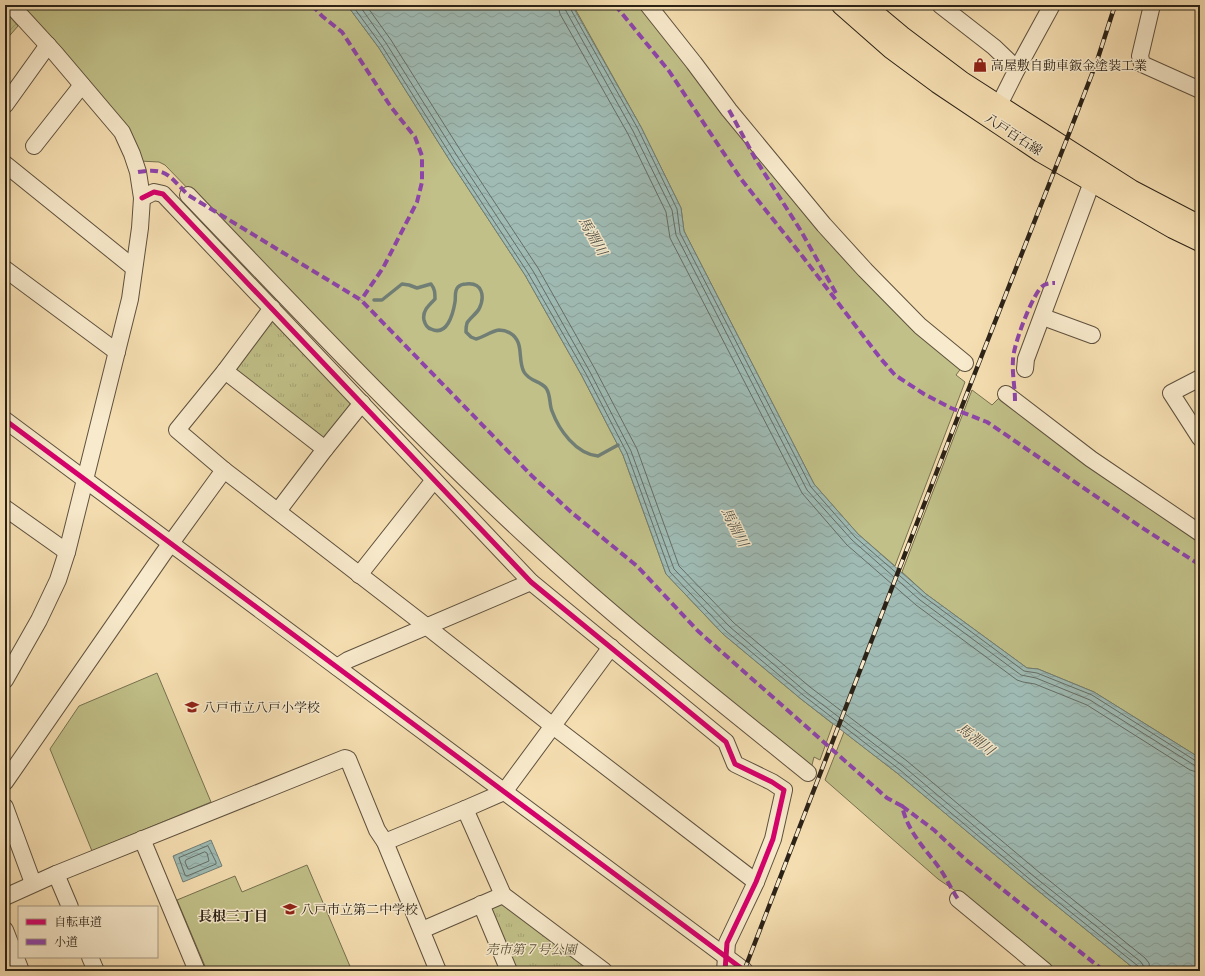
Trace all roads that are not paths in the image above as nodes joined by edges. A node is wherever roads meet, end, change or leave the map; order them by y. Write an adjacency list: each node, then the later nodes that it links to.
1 (11, 5): 8 (street)
2 (648, 5): 27 (street)
3 (842, 5): 16 (main road, 八戸百石線)
4 (864, 5): 13 (main road, 八戸百石線)
5 (940, 5): 9 (street)
6 (1052, 5): 9 (street)
7 (1152, 5): 11 (street)
8 (48, 45): 10 (street); 12 (street)
9 (1017, 69): 13 (street)
10 (82, 85): 14 (street); 18 (street)
11 (1200, 90)
12 (5, 105)
13 (999, 105): 19 (main road, 八戸百石線)
14 (34, 146)
15 (5, 164): 21 (street)
16 (1092, 182): 20 (main road, 八戸百石線); 24 (street)
17 (188, 195): 51 (street)
18 (142, 198): 21 (street); 23 (street)
19 (1200, 226)
20 (1200, 241)
21 (134, 268): 26 (street)
22 (5, 269): 26 (street)
23 (272, 308): 29 (street); 32 (street)
24 (1043, 317): 25 (street); 28 (street)
25 (1092, 336)
26 (117, 352): 37 (street)
27 (965, 363)
28 (1025, 369)
29 (225, 371): 35 (street); 36 (street)
30 (1200, 378): 34 (street)
31 (1006, 394): 41 (street)
32 (362, 403): 35 (street); 38 (street)
33 (5, 420): 37 (street)
34 (1200, 438)
35 (325, 449): 40 (street)
36 (224, 470): 40 (street); 42 (street)
37 (86, 480): 42 (street); 43 (street)
38 (434, 480): 44 (street); 45 (street)
39 (5, 508): 43 (street)
40 (278, 511): 44 (street)
41 (1200, 533)
42 (171, 544): 48 (street); 52 (street)
43 (67, 552): 49 (street)
44 (359, 575): 46 (street)
45 (531, 582): 46 (street); 47 (street)
46 (426, 626): 48 (street); 50 (street)
47 (611, 648): 50 (street); 59 (street)
48 (337, 667): 53 (street)
49 (5, 680)
50 (553, 726): 53 (street); 59 (street)
51 (808, 773)
52 (5, 782)
53 (504, 792): 55 (street); 69 (street)
54 (5, 807): 60 (street)
55 (465, 809): 57 (street); 61 (street)
56 (142, 839): 57 (street); 58 (street); 72 (street)
57 (384, 842): 67 (street)
58 (56, 874): 60 (street); 65 (street)
59 (756, 882): 69 (street)
60 (33, 883): 62 (street)
61 (503, 895): 64 (street); 75 (street)
62 (5, 896)
63 (958, 899): 77 (street)
64 (482, 904): 67 (street); 74 (street)
65 (70, 906)
66 (5, 930): 70 (street)
67 (422, 930): 73 (street)
68 (90, 958): 71 (street)
69 (725, 964): 76 (street)
70 (21, 971)
71 (96, 971)
72 (197, 971)
73 (438, 971)
74 (509, 971)
75 (604, 971)
76 (745, 971)
77 (1045, 971)

